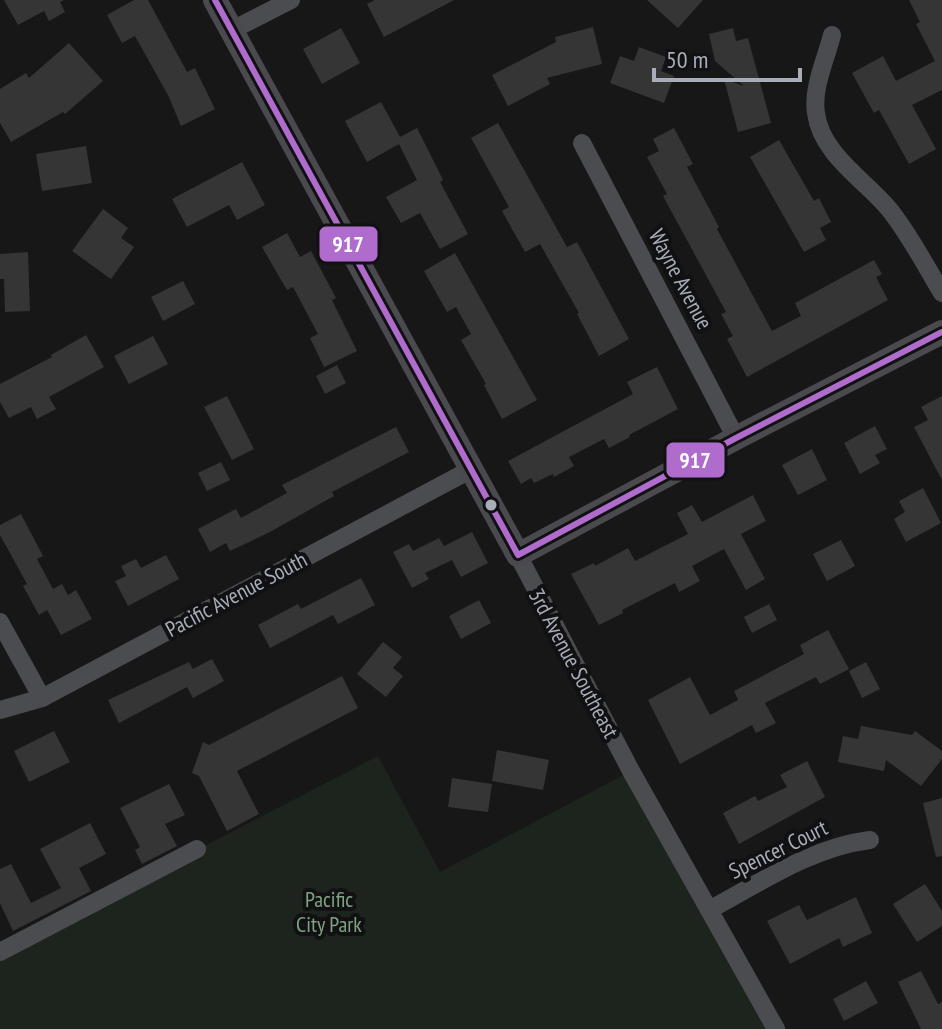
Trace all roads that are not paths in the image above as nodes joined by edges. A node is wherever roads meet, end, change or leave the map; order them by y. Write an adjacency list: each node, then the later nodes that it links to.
1 (215, 0): 3 (street, 3rd Avenue Southeast)
2 (291, 0): 3 (street)
3 (232, 30): 9 (street, 3rd Avenue Southeast)
4 (832, 35): 6 (street)
5 (582, 143): 8 (street, Wayne Avenue)
6 (942, 293)
7 (942, 332): 8 (street)
8 (736, 438): 10 (street)
9 (470, 470): 10 (street, 3rd Avenue Southeast); 12 (street, Pacific Avenue South)
10 (518, 555): 16 (street, 3rd Avenue Southeast)
11 (0, 622): 12 (street)
12 (42, 698): 13 (street, Pacific Avenue South)
13 (0, 710)
14 (870, 840): 16 (street, Spencer Court)
15 (197, 849): 17 (street)
16 (709, 910): 18 (street, 3rd Avenue Southeast)
17 (0, 952)
18 (776, 1029)

